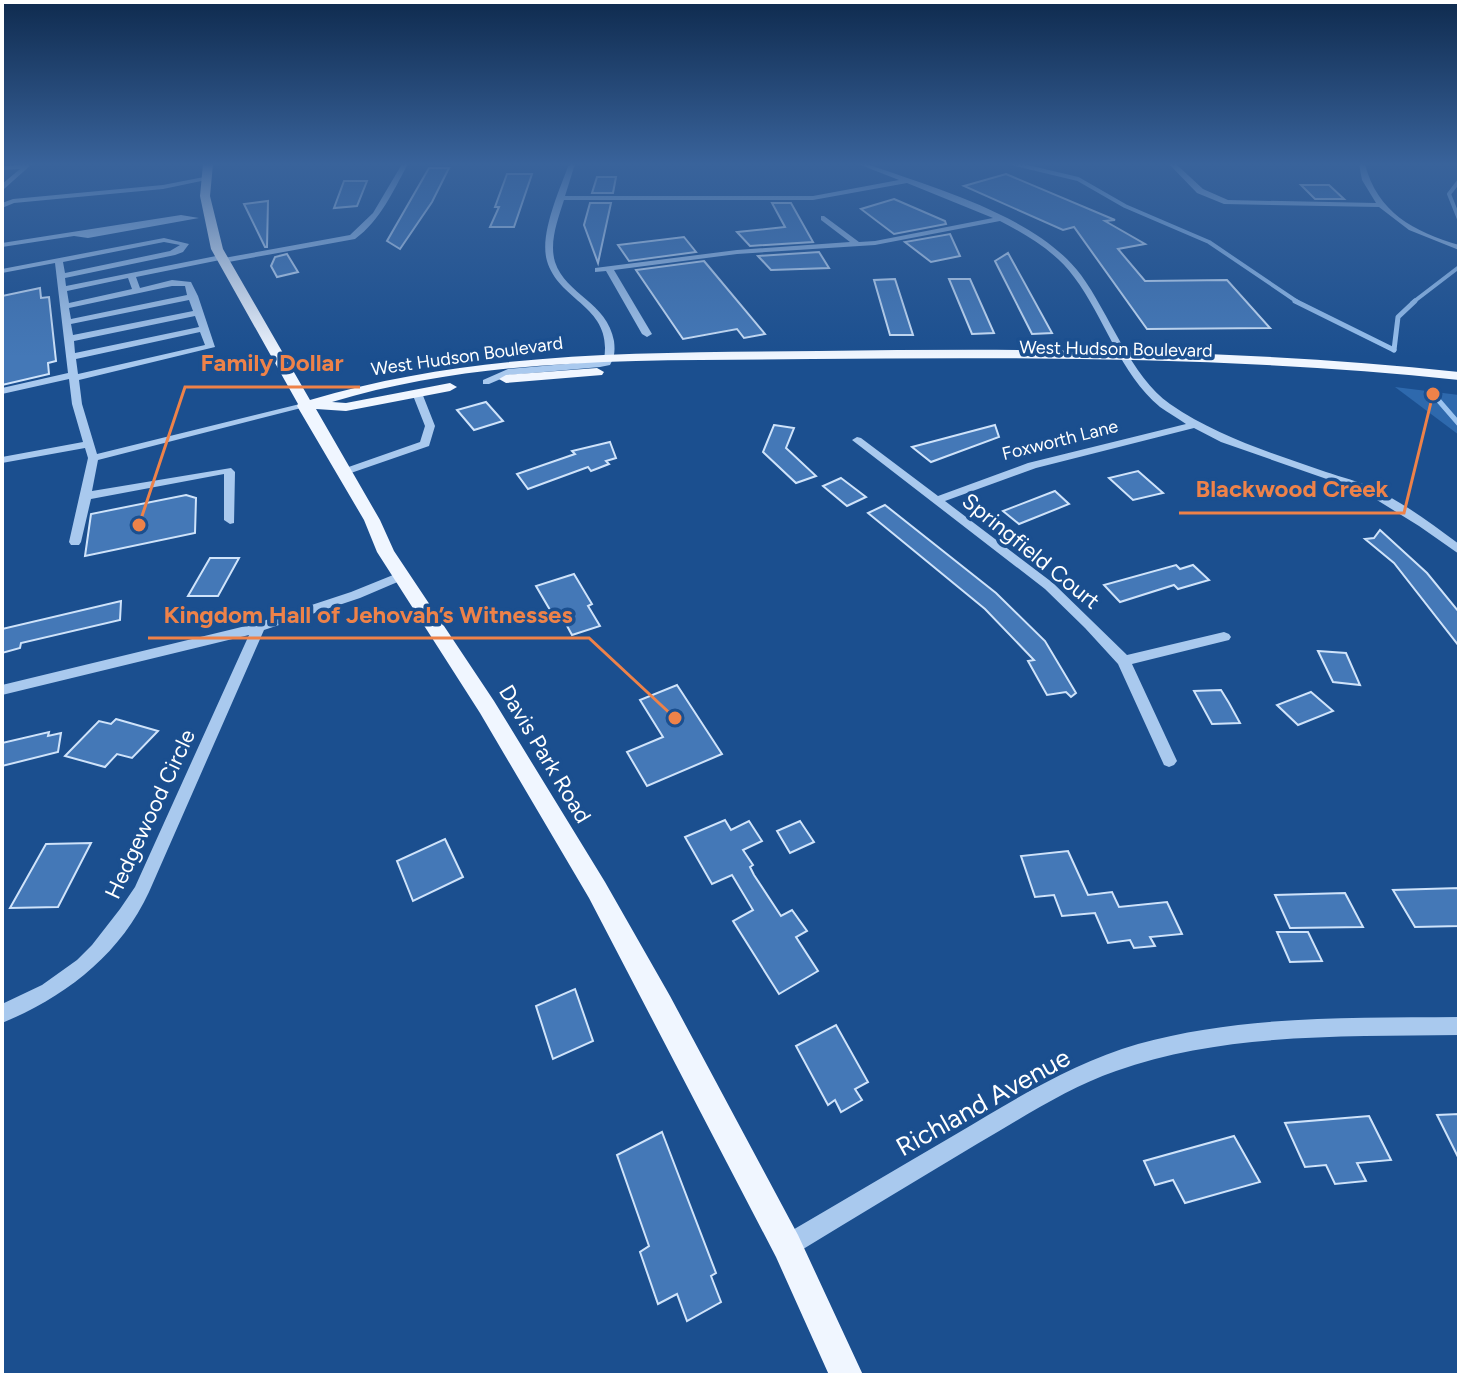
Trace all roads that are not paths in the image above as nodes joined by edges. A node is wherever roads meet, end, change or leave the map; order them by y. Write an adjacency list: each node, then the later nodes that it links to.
1 (134, 228): 9 (street)
2 (213, 228): 12 (main road, Davis Park Road)
3 (365, 228): 12 (street)
4 (554, 228): 28 (street)
5 (837, 228): 10 (street)
6 (948, 228): 10 (street)
7 (1016, 228): 26 (street)
8 (1414, 228): 11 (street)
9 (2, 245)
10 (858, 245): 24 (street)
11 (1459, 248)
12 (222, 259): 15 (street); 36 (main road, Davis Park Road)
13 (59, 261): 14 (street); 16 (street); 16 (street)
14 (2, 271)
15 (131, 275): 17 (street); 18 (street)
16 (62, 276): 17 (street)
17 (63, 289): 20 (street)
18 (137, 291): 19 (street); 20 (street)
19 (194, 296): 21 (street); 22 (street)
20 (65, 306): 22 (street)
21 (199, 312): 23 (street); 25 (street)
22 (67, 322): 25 (street)
23 (204, 329): 27 (street); 30 (street)
24 (647, 334)
25 (69, 339): 27 (street)
26 (1123, 352): 28 (main road, West Hudson Boulevard); 29 (street); 31 (main road, West Hudson Boulevard)
27 (72, 357): 30 (street)
28 (610, 358): 32 (street); 36 (main road, West Hudson Boulevard)
29 (1134, 365): 32 (main road, West Hudson Boulevard); 33 (main road, West Hudson Boulevard); 37 (street)
30 (74, 376): 34 (street); 39 (street)
31 (1459, 376)
32 (486, 382): 35 (main road, West Hudson Boulevard)
33 (1459, 389)
34 (2, 391)
35 (417, 393): 36 (main road, West Hudson Boulevard); 42 (street)
36 (304, 406): 40 (street); 42 (main road, Davis Park Road)
37 (1195, 425): 44 (street, Foxworth Lane); 47 (street)
38 (857, 440): 44 (street, Springfield Court)
39 (88, 444): 40 (street); 41 (street)
40 (93, 458): 43 (street)
41 (2, 460)
42 (344, 472): 48 (main road, Davis Park Road)
43 (86, 496): 45 (street); 46 (street)
44 (937, 500): 51 (street, Springfield Court)
45 (230, 520)
46 (75, 542)
47 (1459, 550)
48 (403, 575): 49 (street); 56 (main road, Davis Park Road)
49 (259, 627): 52 (street); 54 (street, Hedgewood Circle)
50 (1224, 637): 51 (street)
51 (1124, 661): 53 (street, Springfield Court)
52 (2, 690)
53 (1169, 761)
54 (2, 1014)
55 (1459, 1026): 56 (street, Richland Avenue)
56 (787, 1246): 57 (main road, Davis Park Road)
57 (846, 1375)

